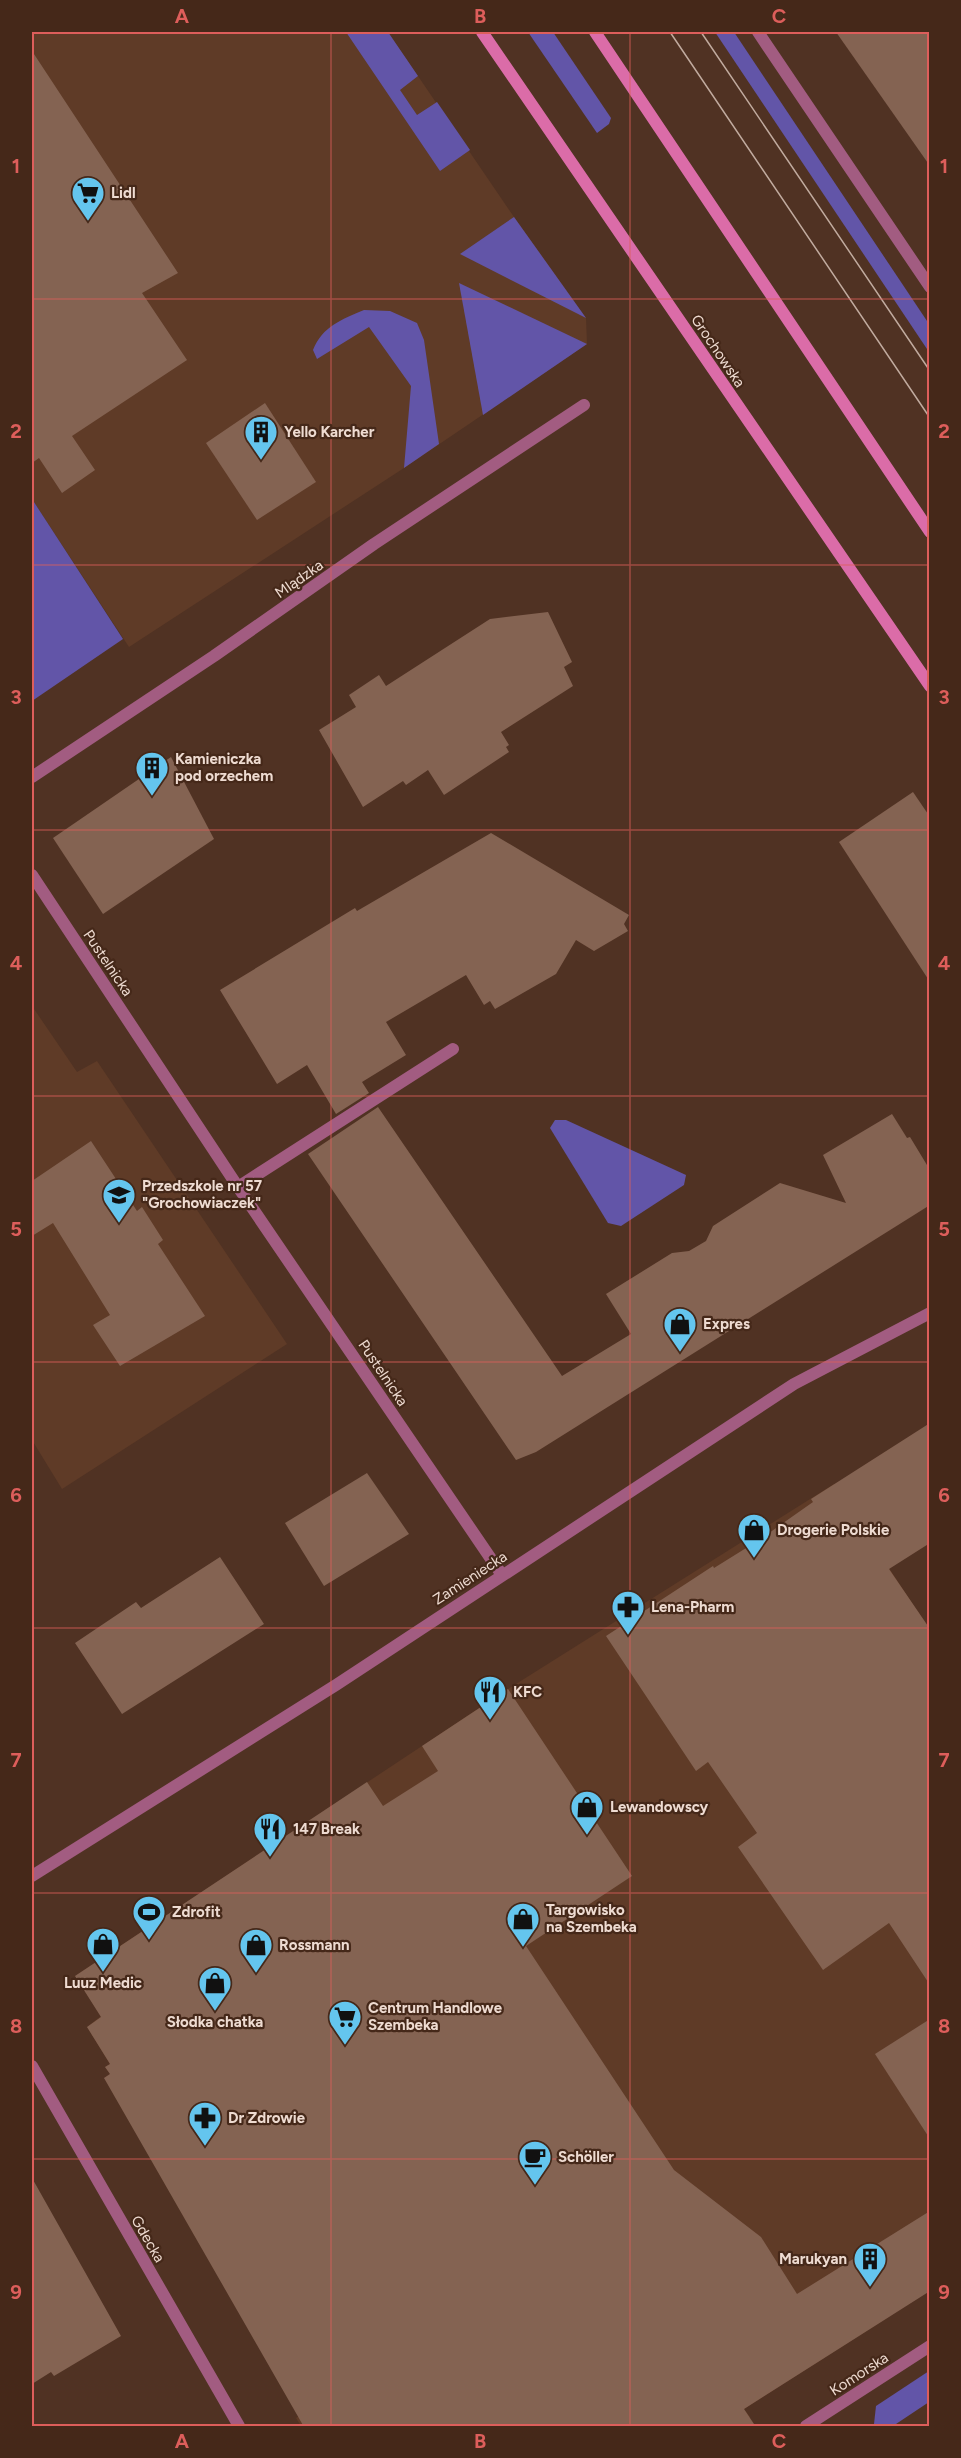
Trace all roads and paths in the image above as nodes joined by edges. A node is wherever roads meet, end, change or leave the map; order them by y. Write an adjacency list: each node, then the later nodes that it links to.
1 (482, 32): 7 (main road, Grochowska)
2 (595, 32): 6 (main road)
3 (758, 32): 4 (street)
4 (930, 287)
5 (584, 405): 8 (street, Mlądzka)
6 (930, 532)
7 (930, 686)
8 (32, 777)
9 (32, 875): 11 (street, Pustelnicka)
10 (453, 1049): 11 (street)
11 (238, 1187): 13 (street, Pustelnicka)
12 (930, 1314): 13 (street, Zamieniecka)
13 (502, 1575): 14 (street, Zamieniecka)
14 (32, 1876)
15 (32, 2066): 17 (street, Gdecka)
16 (930, 2346): 18 (street, Komorska)
17 (239, 2427)
18 (806, 2427)

